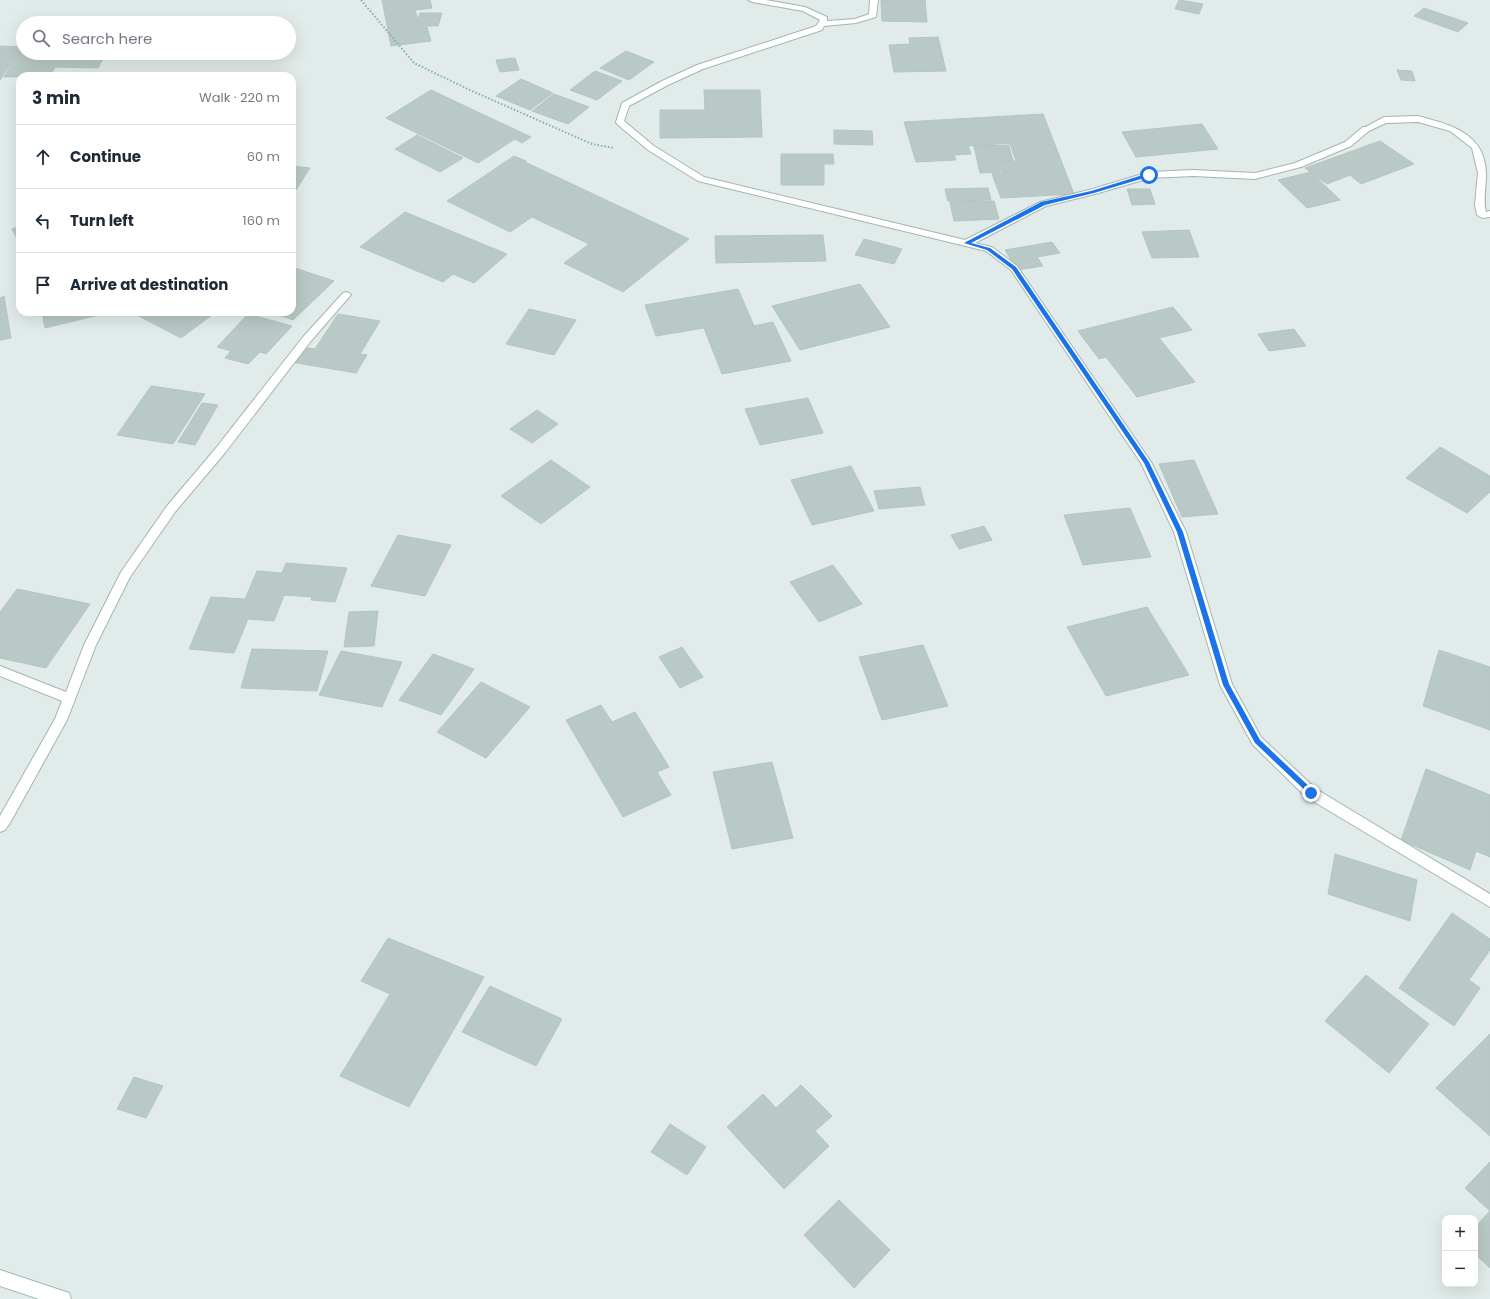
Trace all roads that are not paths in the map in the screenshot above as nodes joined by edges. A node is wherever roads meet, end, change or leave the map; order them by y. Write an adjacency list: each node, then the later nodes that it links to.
1 (752, 0): 3 (street)
2 (874, 0): 3 (street)
3 (821, 24): 5 (street)
4 (1490, 214): 5 (street)
5 (966, 243): 10 (street)
6 (346, 295): 8 (street)
7 (0, 671): 8 (street)
8 (70, 698): 9 (street)
9 (0, 826)
10 (1490, 901)
11 (0, 1278): 12 (street)
12 (63, 1299)

